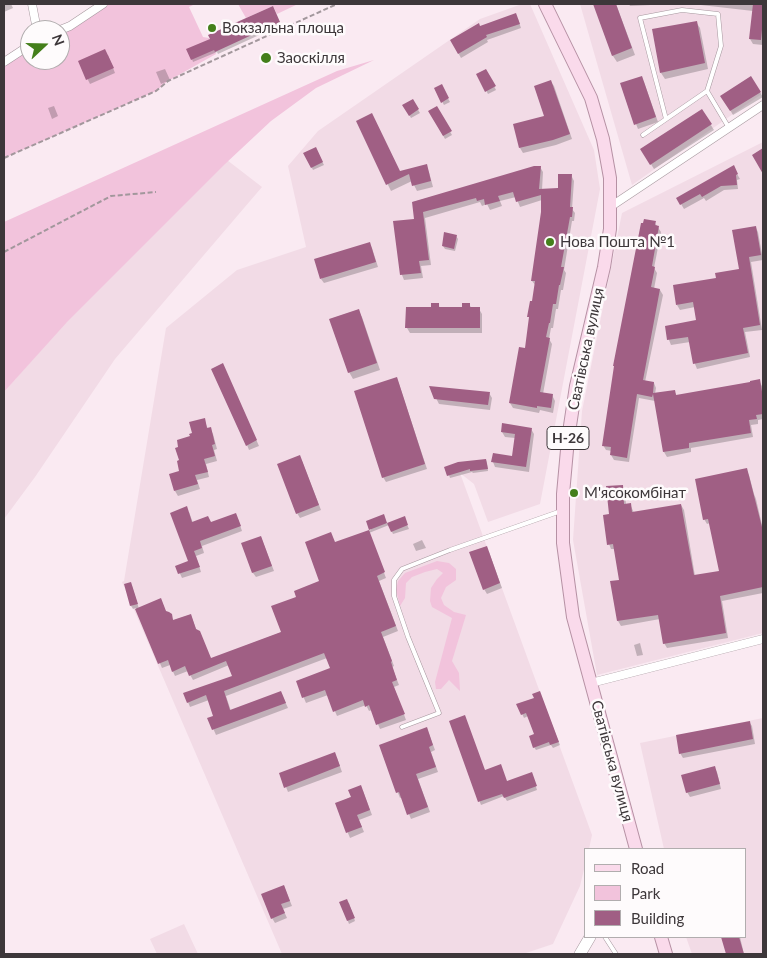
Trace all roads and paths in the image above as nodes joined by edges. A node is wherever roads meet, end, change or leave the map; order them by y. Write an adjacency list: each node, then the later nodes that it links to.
1 (32, 4): 5 (street)
2 (103, 4): 6 (street)
3 (337, 4): 14 (path)
4 (545, 4): 16 (main road, Сватівська вулиця / Н-26)
5 (35, 20)
6 (70, 26)
7 (20, 52): 8 (street)
8 (4, 62)
9 (707, 91): 11 (lane); 11 (lane); 12 (lane)
10 (763, 105): 12 (street)
11 (666, 119): 13 (lane)
12 (729, 128): 16 (street)
13 (643, 135)
14 (4, 158)
15 (156, 192): 17 (path)
16 (610, 207): 18 (main road, Сватівська вулиця / Н-26)
17 (4, 252)
18 (563, 510): 20 (main road, Сватівська вулиця / Н-26); 21 (lane)
19 (763, 638): 20 (street)
20 (590, 683): 22 (main road, Сватівська вулиця / Н-26)
21 (402, 727)
22 (634, 848)
23 (589, 938): 25 (street)
24 (606, 938): 26 (lane)
25 (580, 954)
26 (616, 954)

